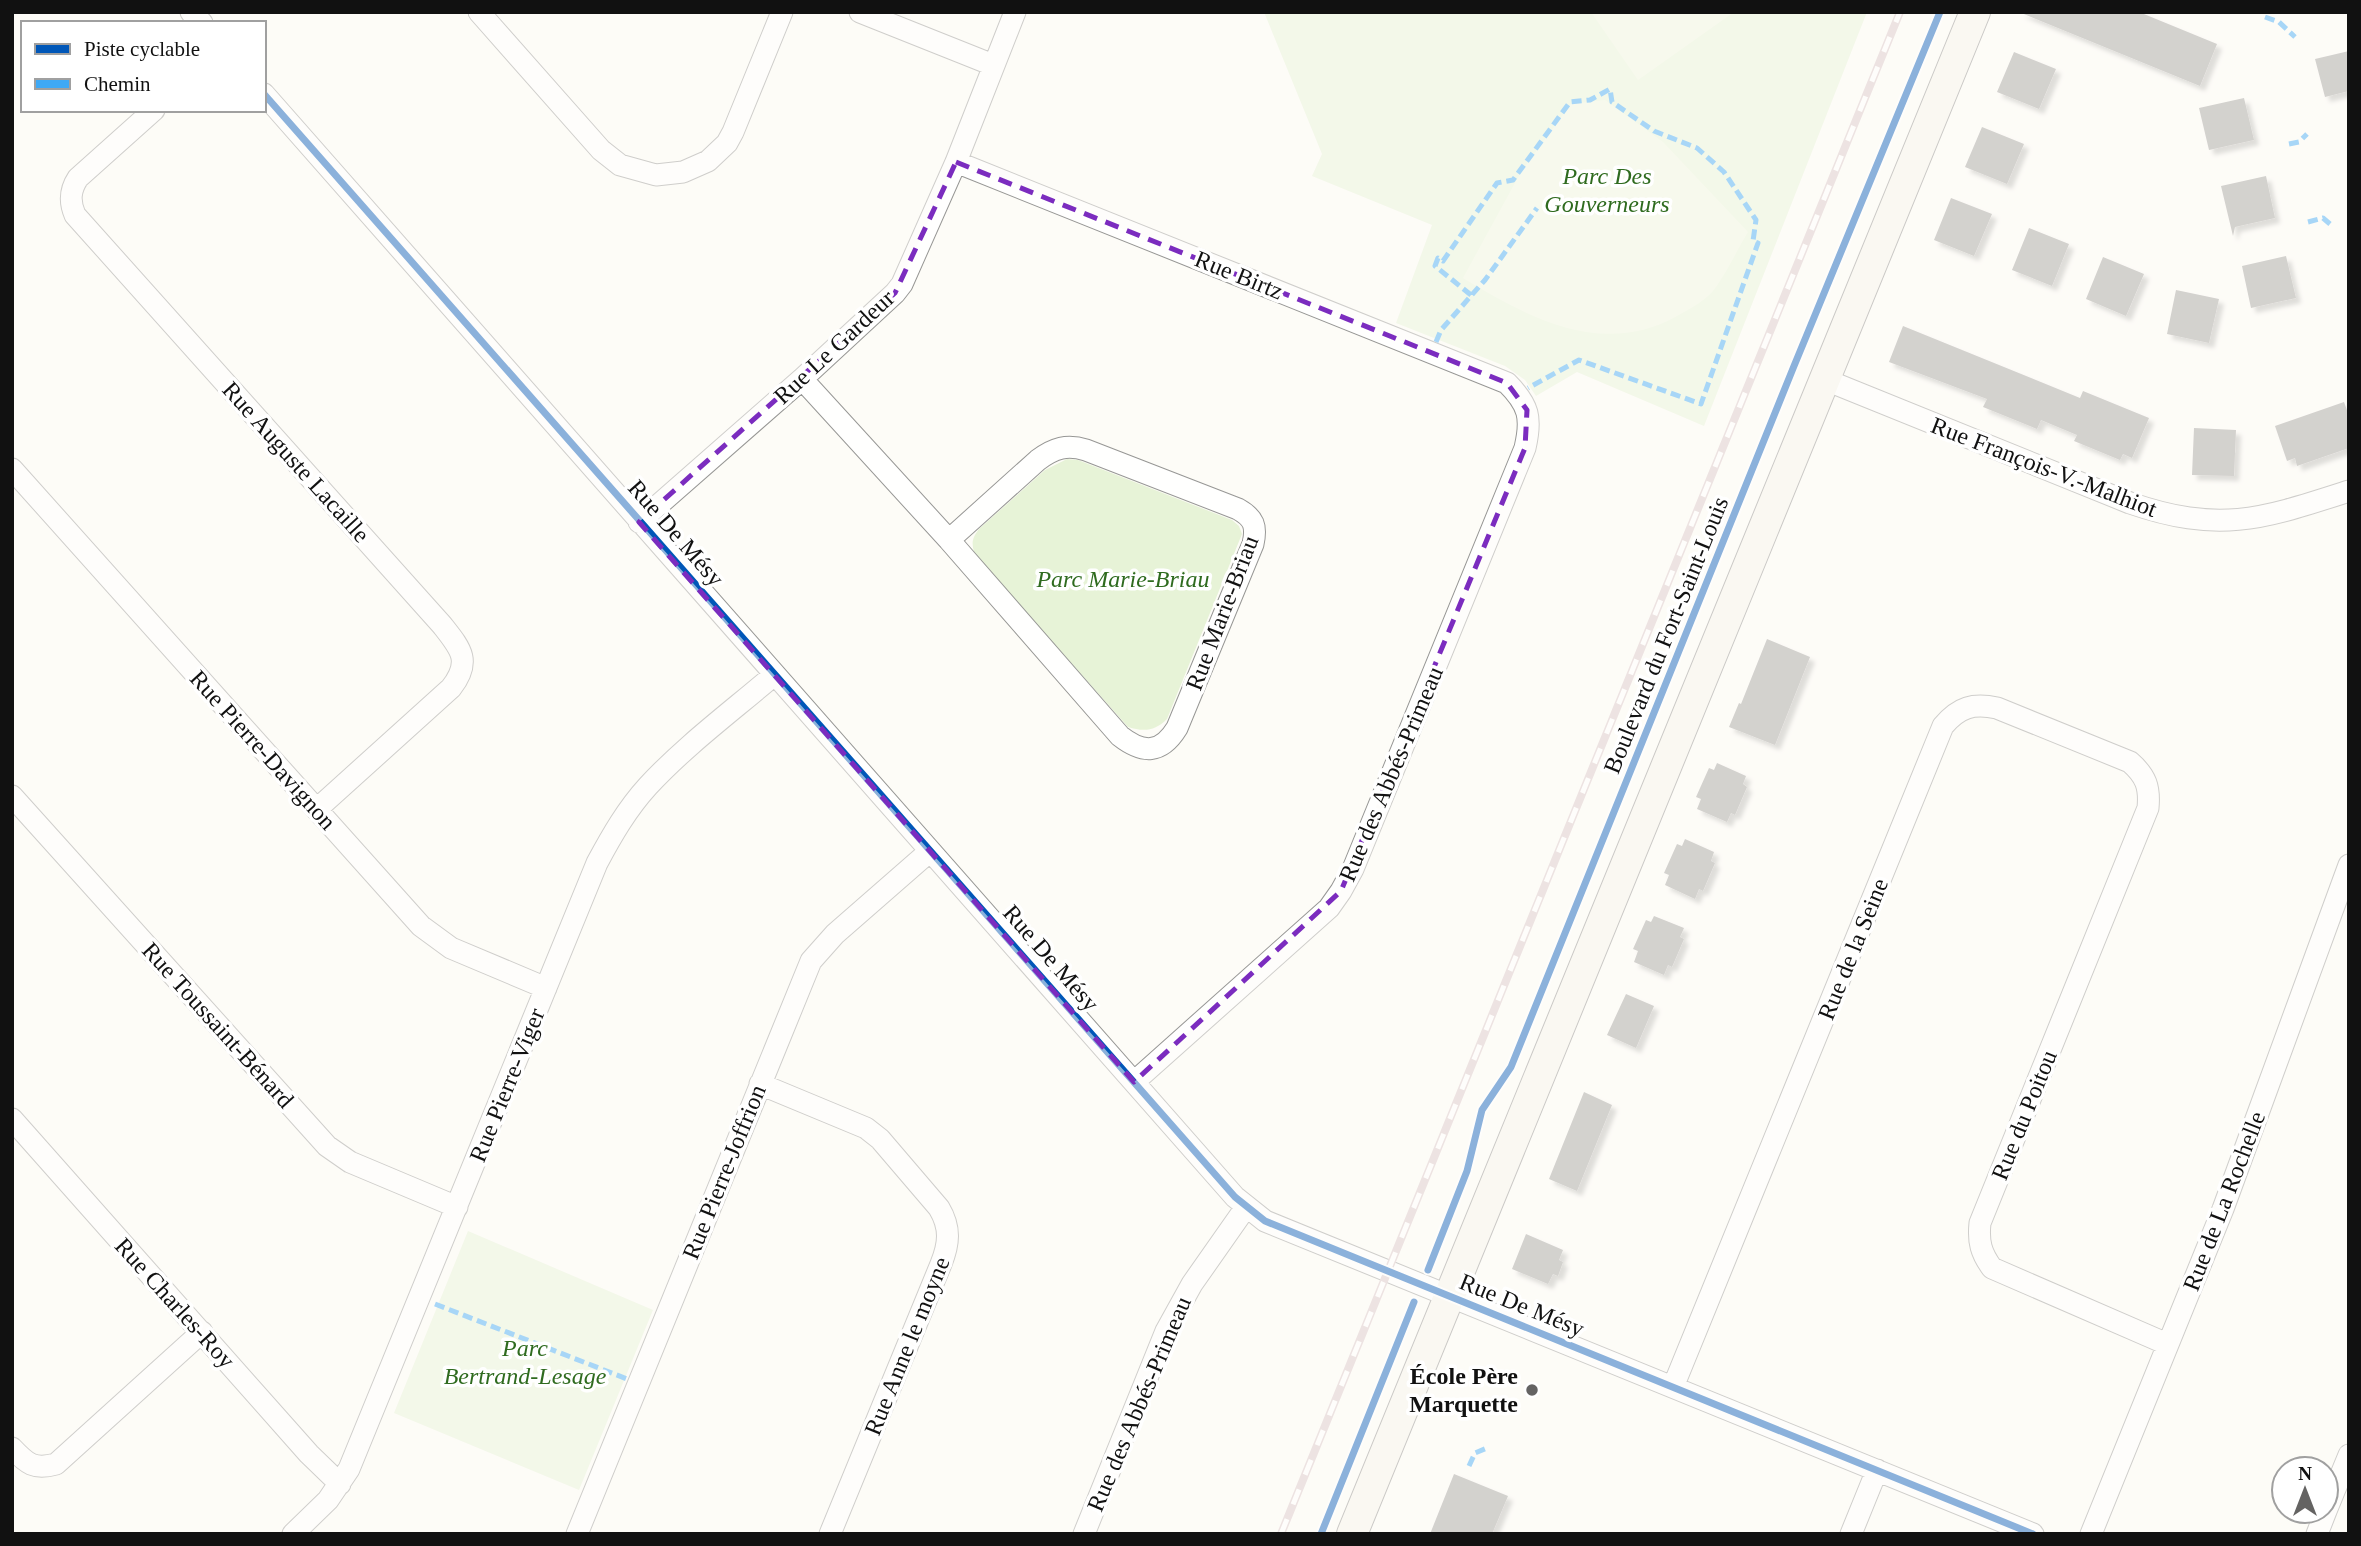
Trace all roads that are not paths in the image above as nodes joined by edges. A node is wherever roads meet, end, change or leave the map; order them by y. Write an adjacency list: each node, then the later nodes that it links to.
1 (479, 12): 2 (street)
2 (782, 12)
3 (860, 12): 6 (street)
4 (1015, 12): 6 (street, Rue Le Gardeur)
5 (1975, 12): 11 (street, Boulevard du Fort-Saint-Louis)
6 (993, 65): 9 (street, Rue Le Gardeur)
7 (266, 96): 15 (street, Rue De Mésy)
8 (152, 112): 20 (street, Rue Auguste Lacaille)
9 (956, 162): 10 (street, Rue Le Gardeur); 12 (street, Rue Birtz)
10 (802, 379): 15 (street, Rue Le Gardeur); 16 (street, Rue Marie-Briau)
11 (1826, 380): 14 (street, Rue François-V.-Malhiot); 29 (street, Boulevard du Fort-Saint-Louis)
12 (1518, 394): 24 (street, Rue des Abbés-Primeau)
13 (17, 484): 20 (street, Rue Pierre-Davignon)
14 (2349, 491)
15 (639, 522): 17 (street, Rue De Mésy)
16 (949, 540): 16 (street, Rue Marie-Briau)
17 (774, 675): 21 (street, Rue De Mésy); 23 (street, Rue Pierre-Viger)
18 (2147, 782): 31 (street, Rue du Poitou); 32 (street, Rue de la Seine)
19 (12, 796): 27 (street, Rue Toussaint-Bénard)
20 (317, 809): 23 (street, Rue Pierre-Davignon)
21 (930, 851): 24 (street, Rue De Mésy); 25 (street, Rue Pierre-Joffrion)
22 (2349, 865): 31 (street, Rue de La Rochelle)
23 (546, 988): 27 (street, Rue Pierre-Viger)
24 (1134, 1082): 28 (street, Rue De Mésy)
25 (760, 1084): 39 (street, Rue Pierre-Joffrion); 40 (street, Rue Anne le moyne)
26 (12, 1119): 30 (street, Rue Charles-Roy)
27 (457, 1207): 37 (street, Rue Pierre-Viger)
28 (1246, 1208): 29 (street, Rue De Mésy); 41 (street, Rue des Abbés-Primeau)
29 (1450, 1296): 32 (street, Rue De Mésy); 42 (street, Boulevard du Fort-Saint-Louis)
30 (201, 1332): 33 (street); 37 (street, Rue Charles-Roy)
31 (2167, 1344): 45 (street, Rue de La Rochelle)
32 (1673, 1387): 35 (street, Rue De Mésy)
33 (12, 1448)
34 (2349, 1455): 36 (street)
35 (1877, 1470): 43 (street); 44 (street, Rue De Mésy)
36 (2340, 1477)
37 (340, 1484): 38 (street, Rue Pierre-Viger)
38 (293, 1534)
39 (577, 1534)
40 (830, 1534)
41 (1084, 1534)
42 (1352, 1534)
43 (1851, 1534)
44 (2033, 1534)
45 (2091, 1534)

